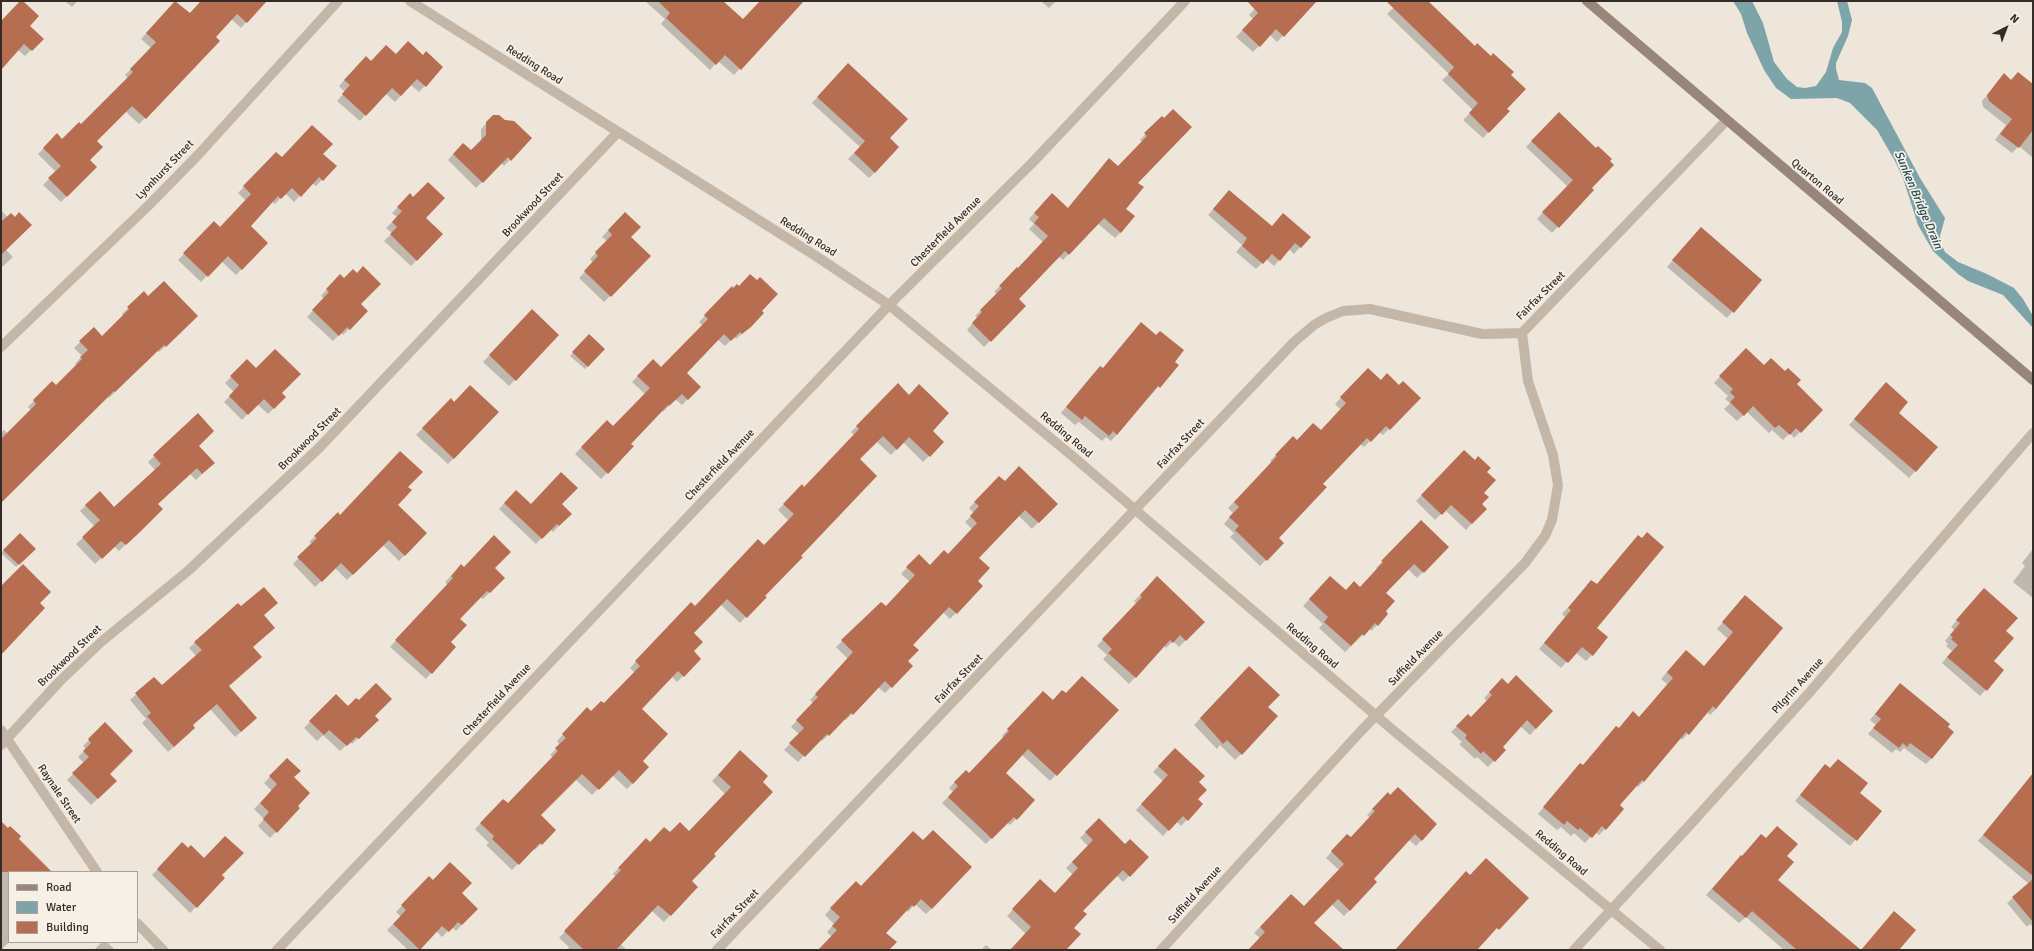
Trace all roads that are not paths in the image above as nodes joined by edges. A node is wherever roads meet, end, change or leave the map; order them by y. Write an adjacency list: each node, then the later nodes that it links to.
1 (338, 1): 9 (street, Lyonhurst Street)
2 (410, 1): 6 (street, Redding Road)
3 (1185, 1): 7 (street, Chesterfield Avenue)
4 (1587, 1): 5 (street, Quarton Road)
5 (1726, 121): 8 (street, Fairfax Street); 10 (street, Quarton Road)
6 (618, 132): 7 (street, Redding Road); 14 (street, Brookwood Street)
7 (889, 305): 12 (street, Redding Road); 19 (street, Chesterfield Avenue)
8 (1522, 333): 12 (street, Fairfax Street); 13 (street, Suffield Avenue)
9 (1, 347)
10 (2033, 380)
11 (2033, 433): 16 (street, Pilgrim Avenue)
12 (1134, 510): 13 (street, Redding Road); 20 (street, Fairfax Street)
13 (1376, 716): 16 (street, Redding Road); 21 (street, Suffield Avenue)
14 (3, 738): 15 (street, Raynale Street)
15 (96, 871)
16 (1611, 910): 22 (street, Pilgrim Avenue); 23 (street, Redding Road)
17 (138, 924): 18 (street)
18 (163, 950)
19 (277, 950)
20 (717, 950)
21 (1161, 950)
22 (1574, 950)
23 (1660, 950)

